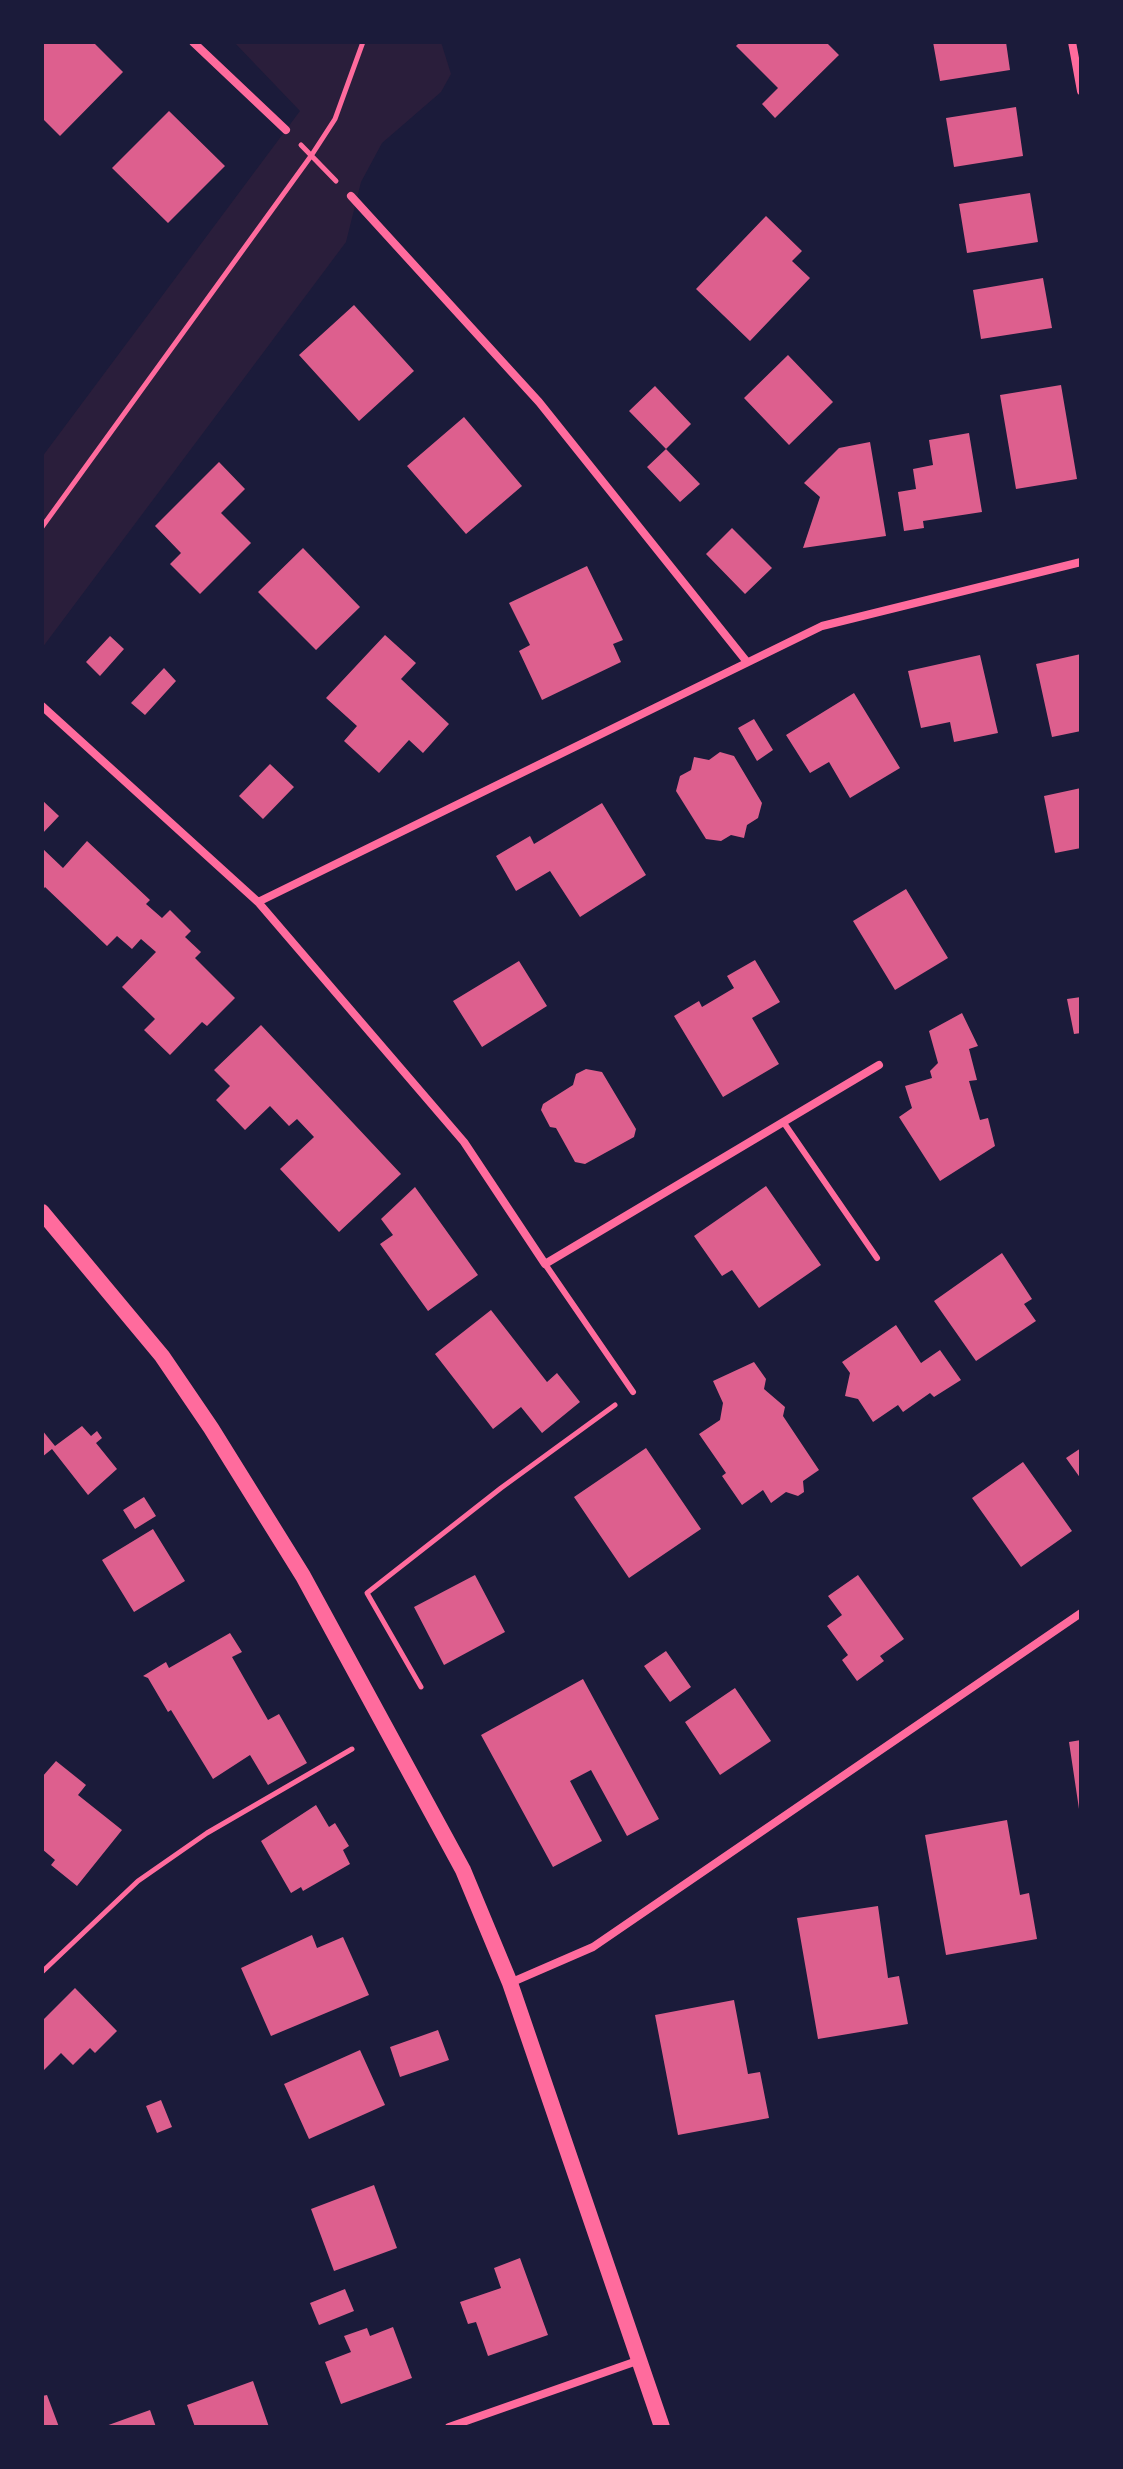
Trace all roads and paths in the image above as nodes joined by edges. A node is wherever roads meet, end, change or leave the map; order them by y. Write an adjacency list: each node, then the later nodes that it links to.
1 (193, 42): 5 (street)
2 (363, 42): 6 (path)
3 (1072, 42): 4 (street)
4 (1081, 91)
5 (286, 130): 6 (path)
6 (311, 156): 7 (path); 8 (path)
7 (351, 196): 10 (street)
8 (42, 527)
9 (1081, 562): 10 (street)
10 (747, 662): 12 (street)
11 (42, 706): 12 (street)
12 (258, 902): 17 (street)
13 (879, 1065): 14 (street)
14 (784, 1123): 16 (lane); 17 (street)
15 (42, 1212): 23 (main road)
16 (877, 1258)
17 (545, 1264): 18 (lane)
18 (633, 1392): 20 (path)
19 (1081, 1613): 23 (street)
20 (421, 1687)
21 (352, 1749): 22 (path)
22 (42, 1972)
23 (510, 1983): 24 (main road)
24 (637, 2361): 25 (street); 26 (main road)
25 (449, 2427)
26 (662, 2427)

